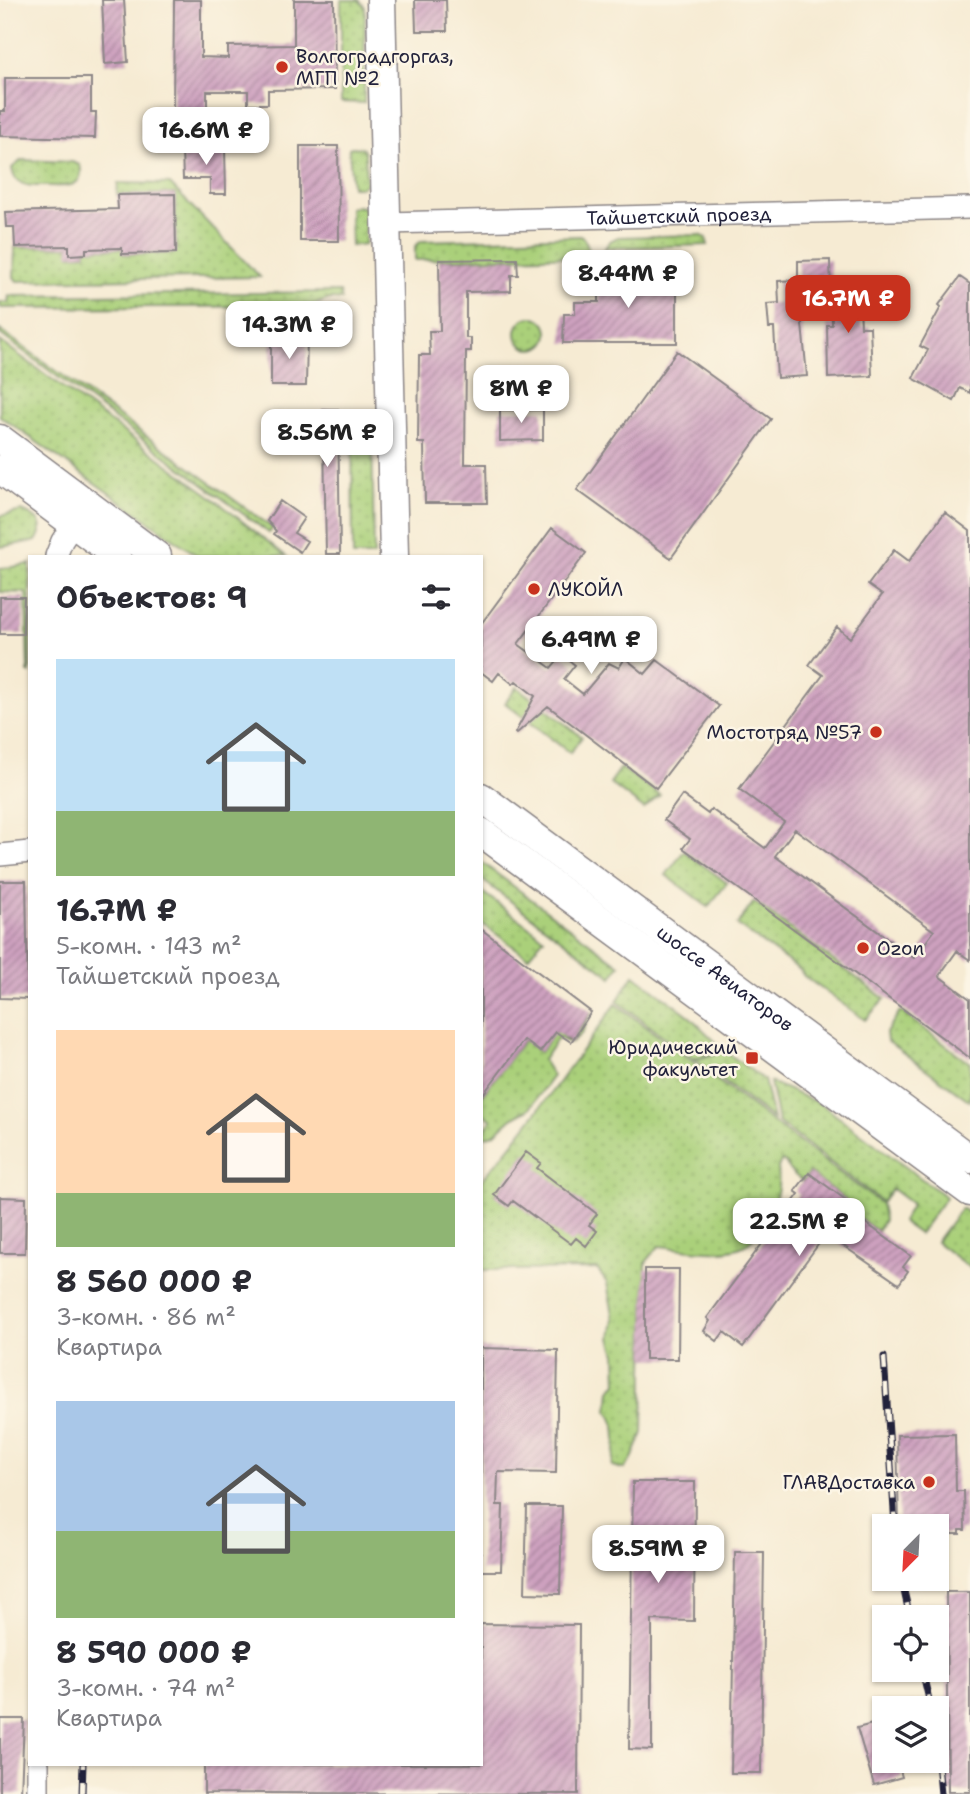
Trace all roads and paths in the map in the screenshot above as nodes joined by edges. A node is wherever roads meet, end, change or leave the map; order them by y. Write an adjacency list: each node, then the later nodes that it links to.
1 (381, 0): 3 (main road)
2 (970, 208): 3 (street, Тайшетский проезд)
3 (387, 223): 10 (main road)
4 (0, 439): 9 (main road)
5 (0, 469): 6 (main road)
6 (73, 524): 7 (street); 8 (main road)
7 (57, 555)
8 (116, 555)
9 (156, 555)
10 (394, 555)
11 (483, 798): 15 (main road, шоссе Авиаторов)
12 (483, 833): 16 (main road, шоссе Авиаторов)
13 (28, 852): 14 (street)
14 (0, 855)
15 (970, 1159)
16 (970, 1192)
17 (38, 1766): 18 (street)
18 (38, 1794)

